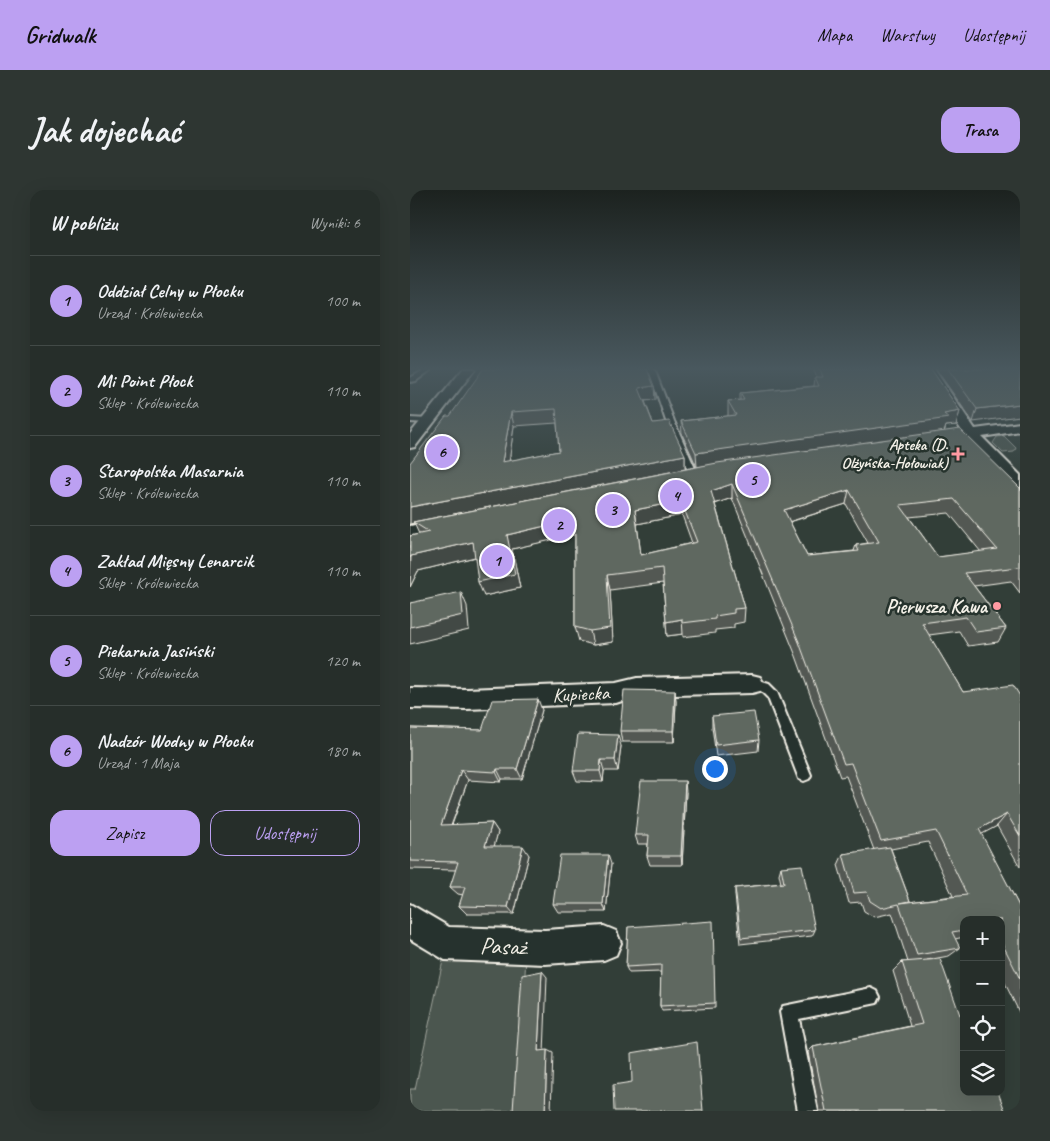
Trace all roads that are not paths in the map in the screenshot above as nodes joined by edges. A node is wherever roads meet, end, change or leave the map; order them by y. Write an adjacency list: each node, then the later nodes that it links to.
1 (436, 412): 5 (street)
2 (667, 412): 10 (lane)
3 (956, 412): 7 (street)
4 (410, 420): 5 (lane)
5 (429, 421): 9 (street)
6 (1020, 427): 7 (street)
7 (971, 434): 8 (street); 12 (street)
8 (919, 442)
9 (410, 444)
10 (702, 473): 11 (street)
11 (676, 478)
12 (1020, 484)
13 (466, 520): 14 (street)
14 (410, 531)
15 (752, 684): 16 (street, Kupiecka); 17 (lane)
16 (410, 698)
17 (804, 775)
18 (410, 920): 19 (street, Pasaż)
19 (604, 943)
20 (871, 997): 21 (lane)
21 (808, 1111)

